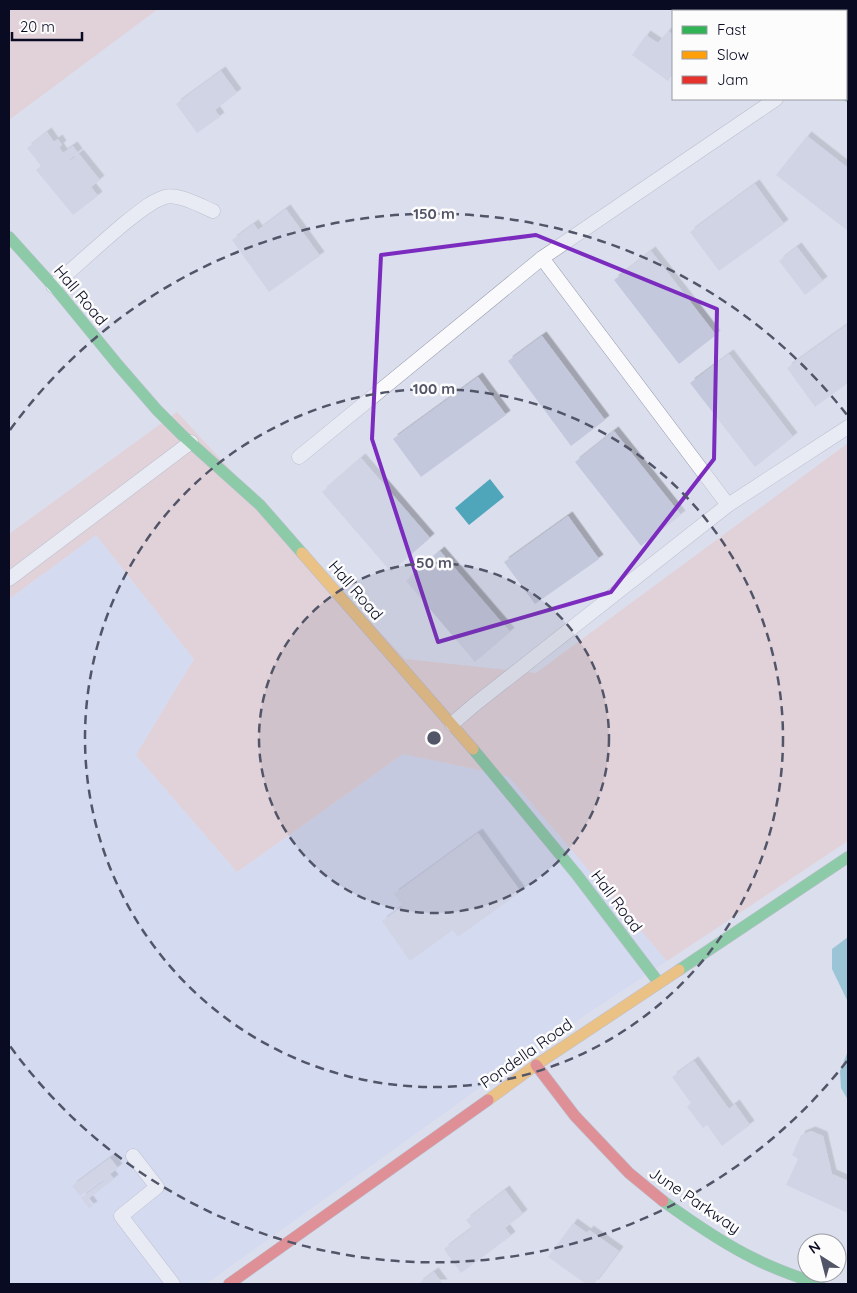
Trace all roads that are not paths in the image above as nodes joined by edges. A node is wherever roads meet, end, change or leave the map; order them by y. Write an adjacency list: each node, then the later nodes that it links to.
1 (775, 100): 4 (lane)
2 (213, 211): 5 (lane)
3 (9, 237): 5 (street, Hall Road)
4 (542, 258): 8 (lane); 9 (lane)
5 (53, 286): 7 (street, Hall Road)
6 (848, 427): 9 (lane)
7 (191, 442): 10 (lane); 11 (street, Hall Road)
8 (298, 457)
9 (728, 506): 11 (lane)
10 (9, 579)
11 (452, 724): 13 (street, Hall Road)
12 (848, 857): 13 (street, Pondella Road)
13 (659, 983): 14 (street, Pondella Road)
14 (536, 1064): 17 (street, Pondella Road); 18 (street, June Parkway)
15 (133, 1156): 16 (lane)
16 (173, 1284)
17 (228, 1284)
18 (819, 1284)

